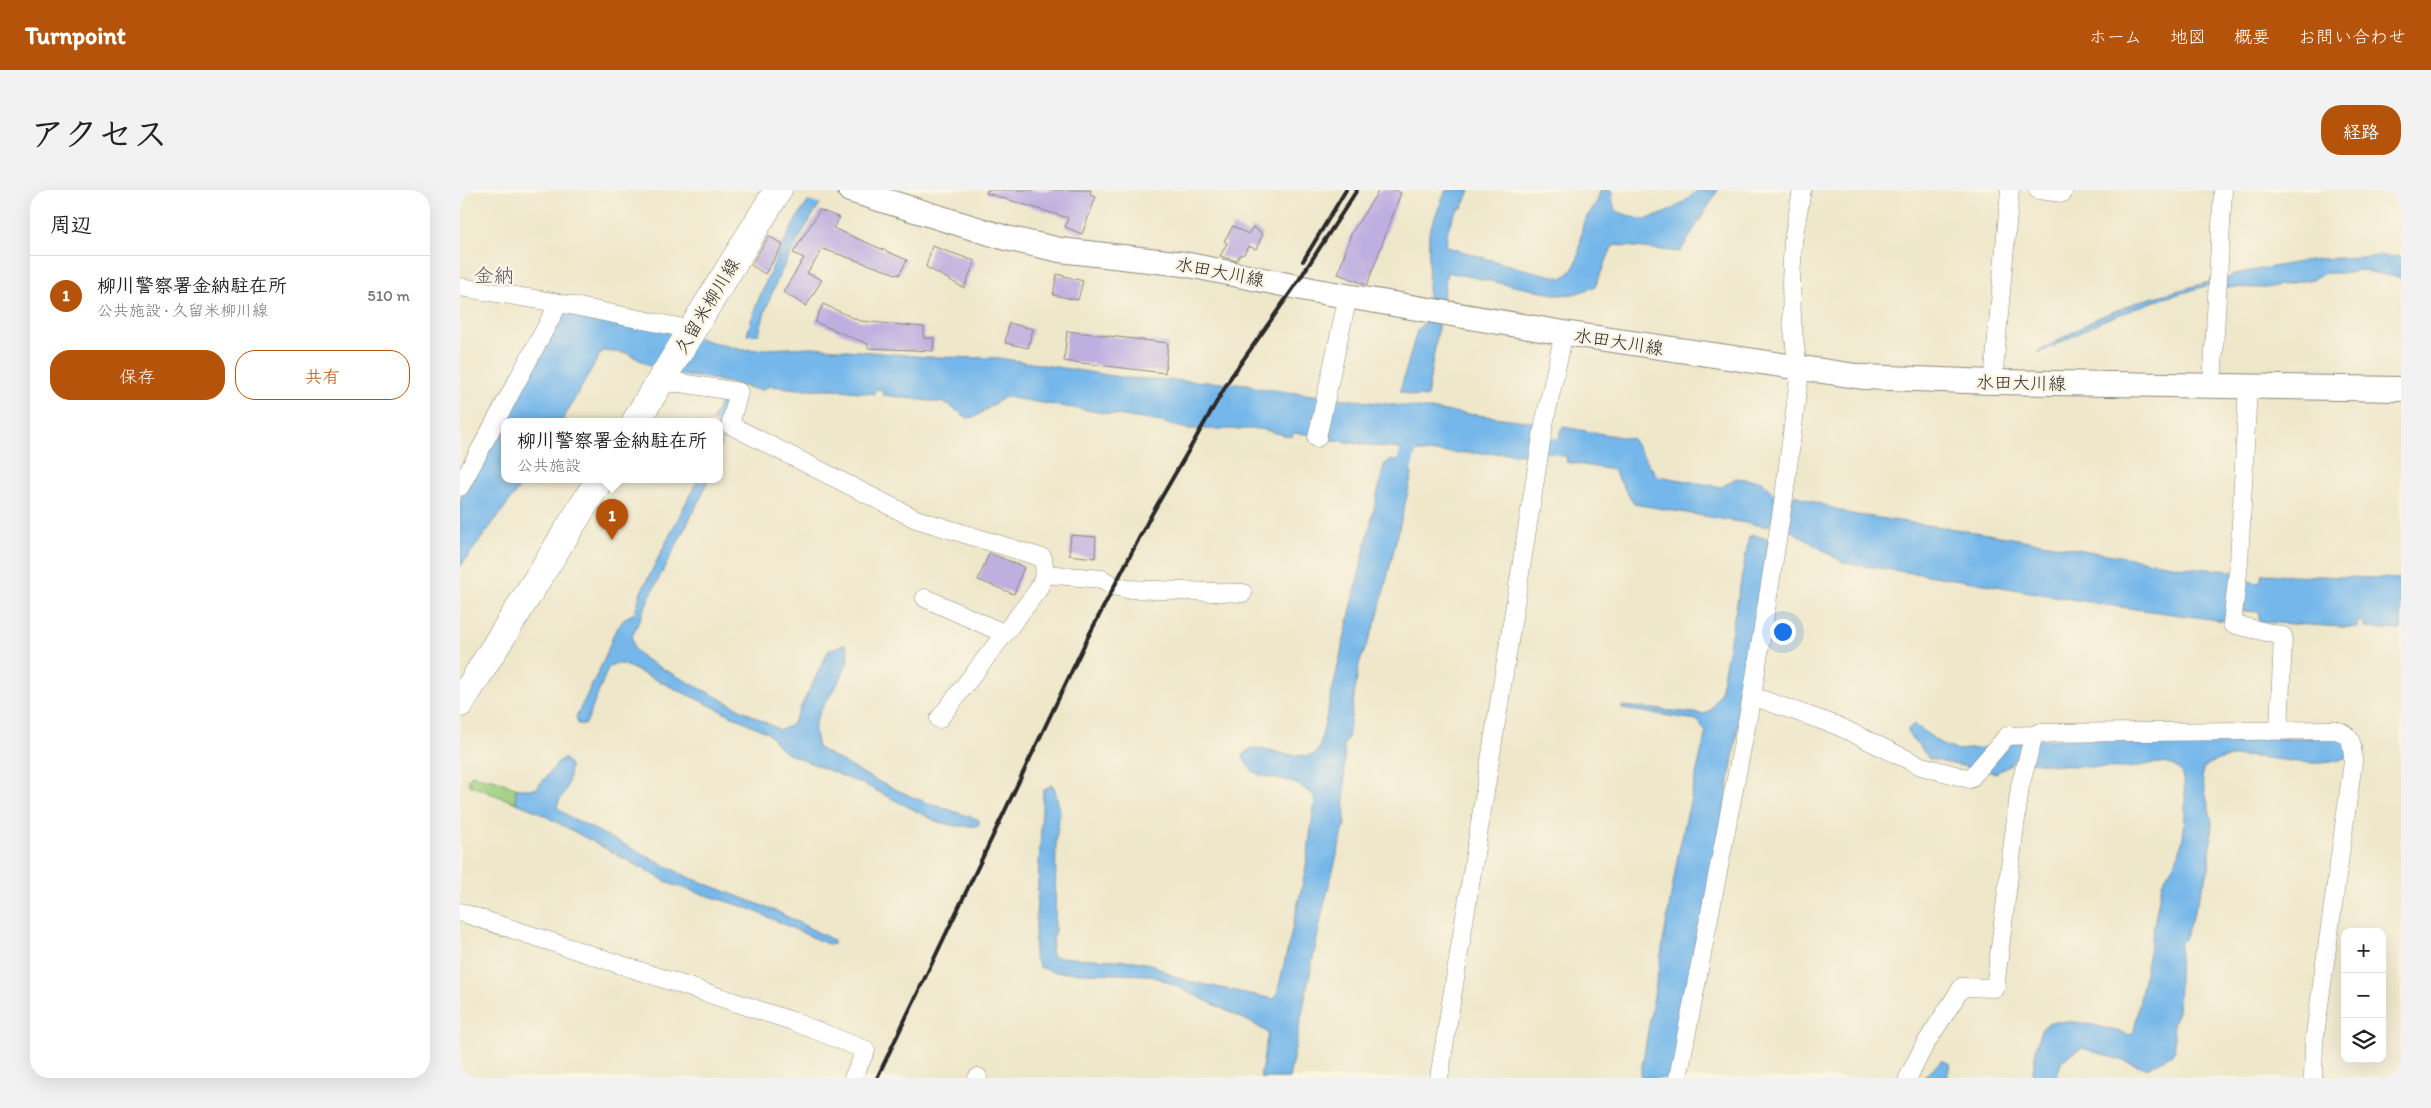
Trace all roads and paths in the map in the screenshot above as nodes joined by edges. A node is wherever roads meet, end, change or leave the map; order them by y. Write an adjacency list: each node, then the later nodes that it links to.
1 (778, 190): 11 (main road, 久留米柳川線)
2 (850, 190): 9 (main road, 水田大川線)
3 (1802, 190): 13 (street)
4 (2010, 190): 15 (street)
5 (2038, 190): 6 (street)
6 (2064, 190)
7 (2224, 190): 16 (street)
8 (460, 287): 10 (street)
9 (1348, 296): 12 (main road, 水田大川線); 20 (street)
10 (559, 303): 11 (street); 22 (street)
11 (692, 332): 14 (main road, 久留米柳川線)
12 (1564, 333): 13 (main road, 水田大川線); 34 (street)
13 (1799, 368): 15 (main road, 水田大川線); 27 (street)
14 (663, 378): 19 (main road, 久留米柳川線); 23 (street)
15 (1993, 382): 16 (main road, 水田大川線)
16 (2212, 386): 17 (main road, 水田大川線)
17 (2248, 386): 18 (main road, 水田大川線); 30 (street)
18 (2401, 389)
19 (638, 418)
20 (1317, 438)
21 (598, 483): 28 (main road)
22 (460, 487)
23 (1045, 574): 24 (street); 26 (street)
24 (1243, 593)
25 (925, 598): 26 (street)
26 (1003, 633): 29 (street)
27 (1752, 696): 31 (street); 35 (street)
28 (460, 703)
29 (939, 718)
30 (2279, 730): 31 (street); 37 (street)
31 (2034, 735): 36 (street)
32 (460, 912): 33 (street)
33 (853, 1078)
34 (1439, 1078)
35 (1678, 1078)
36 (1908, 1078)
37 (2313, 1078)

